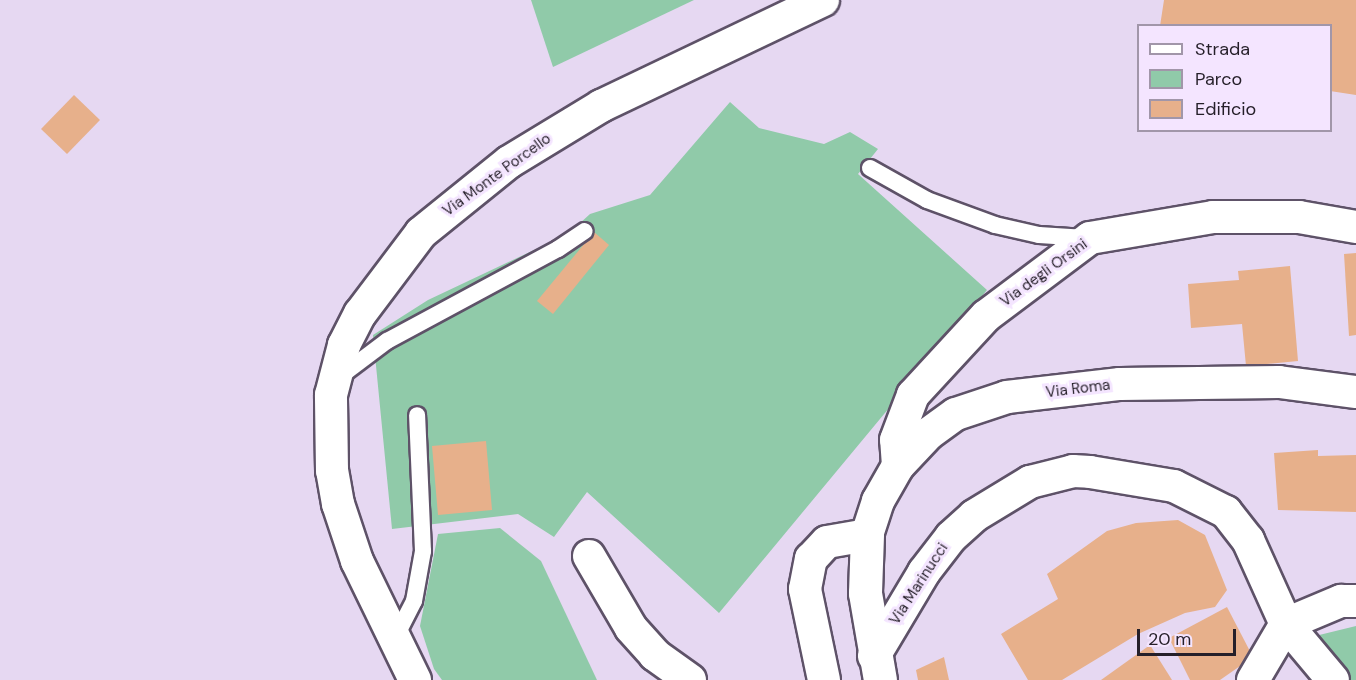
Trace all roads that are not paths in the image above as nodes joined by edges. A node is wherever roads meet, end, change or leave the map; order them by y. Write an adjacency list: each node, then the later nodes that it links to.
1 (823, 0): 6 (street, Via Monte Porcello)
2 (870, 168): 5 (lane)
3 (1356, 227): 5 (street, Via degli Orsini)
4 (585, 231): 6 (lane)
5 (1090, 238): 9 (street, Via degli Orsini)
6 (333, 381): 14 (street, Via Monte Porcello)
7 (1356, 392): 9 (street, Via Roma)
8 (417, 415): 14 (lane)
9 (898, 466): 10 (street, Via Roma)
10 (867, 535): 15 (street); 18 (street)
11 (589, 556): 17 (street)
12 (1356, 601): 13 (street)
13 (1286, 624): 15 (street, Via Marinucci); 19 (street); 20 (street, Via Marinucci)
14 (393, 642): 16 (street, Via Monte Porcello)
15 (877, 668)
16 (415, 680)
17 (690, 680)
18 (824, 680)
19 (1253, 680)
20 (1333, 680)

